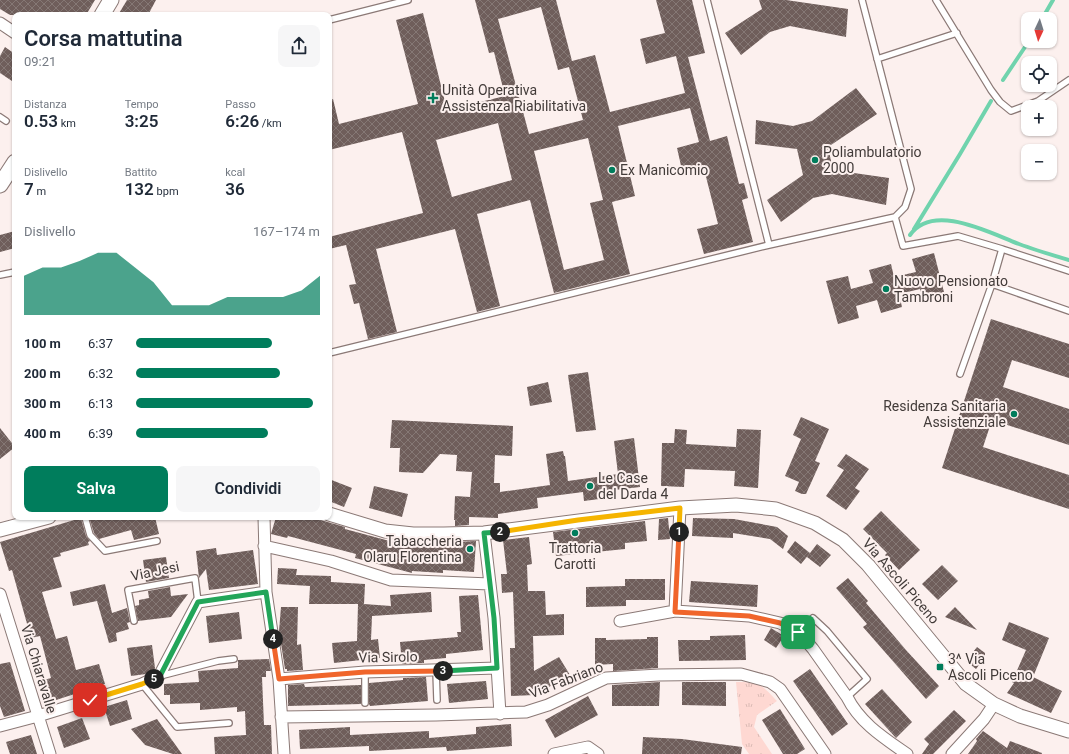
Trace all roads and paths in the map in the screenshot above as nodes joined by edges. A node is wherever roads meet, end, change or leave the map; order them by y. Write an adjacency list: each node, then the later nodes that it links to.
1 (111, 0): 6 (main road)
2 (408, 0): 7 (lane)
3 (707, 0): 18 (lane)
4 (862, 0): 11 (lane)
5 (936, 0): 10 (lane)
6 (104, 12)
7 (332, 19)
8 (0, 23): 9 (street)
9 (12, 31)
10 (957, 33): 11 (lane); 12 (lane)
11 (877, 59): 17 (lane)
12 (1069, 80)
13 (0, 117): 14 (lane)
14 (6, 121)
15 (12, 167): 16 (main road)
16 (0, 185)
17 (895, 217): 18 (lane); 19 (lane)
18 (769, 245): 25 (lane)
19 (1002, 248): 20 (lane); 23 (lane)
20 (1069, 271)
21 (12, 273): 22 (lane)
22 (0, 275)
23 (992, 284): 24 (lane); 26 (lane)
24 (1069, 311)
25 (332, 352)
26 (960, 374)
27 (680, 508): 33 (street, Via Ascoli Piceno); 40 (street); 54 (street, Via Ascoli Piceno)
28 (332, 515): 33 (street, Via Ascoli Piceno)
29 (35, 520): 32 (street)
30 (86, 520): 34 (lane)
31 (264, 520): 35 (street)
32 (2, 527)
33 (484, 533): 36 (street)
34 (157, 541)
35 (264, 546): 36 (street); 37 (street)
36 (490, 584): 45 (street)
37 (266, 592): 39 (street); 49 (street)
38 (0, 594): 56 (street, Via Chiaravalle)
39 (198, 602): 41 (lane, Via Jesi); 48 (street)
40 (675, 612): 42 (street); 43 (street)
41 (134, 621)
42 (620, 621)
43 (802, 636): 51 (street); 51 (lane)
44 (234, 659): 48 (lane)
45 (497, 668): 46 (street, Via Sirolo); 55 (street)
46 (436, 671): 47 (street, Via Sirolo); 52 (lane)
47 (365, 672): 49 (street, Via Sirolo); 53 (lane)
48 (160, 676): 50 (street)
49 (279, 679): 57 (street)
50 (142, 684): 56 (street); 58 (lane)
51 (847, 697): 66 (street)
52 (437, 700)
53 (365, 703)
54 (994, 704): 60 (street, Via Ascoli Piceno); 67 (street)
55 (500, 714): 57 (street, Via Fabriano); 65 (street, Via Fabriano)
56 (38, 716): 59 (street); 61 (street, Via Chiaravalle)
57 (281, 717): 62 (street)
58 (229, 723)
59 (0, 726)
60 (1069, 731)
61 (50, 754)
62 (284, 754)
63 (554, 754): 64 (street)
64 (598, 754)
65 (825, 754)
66 (907, 754)
67 (952, 754)

